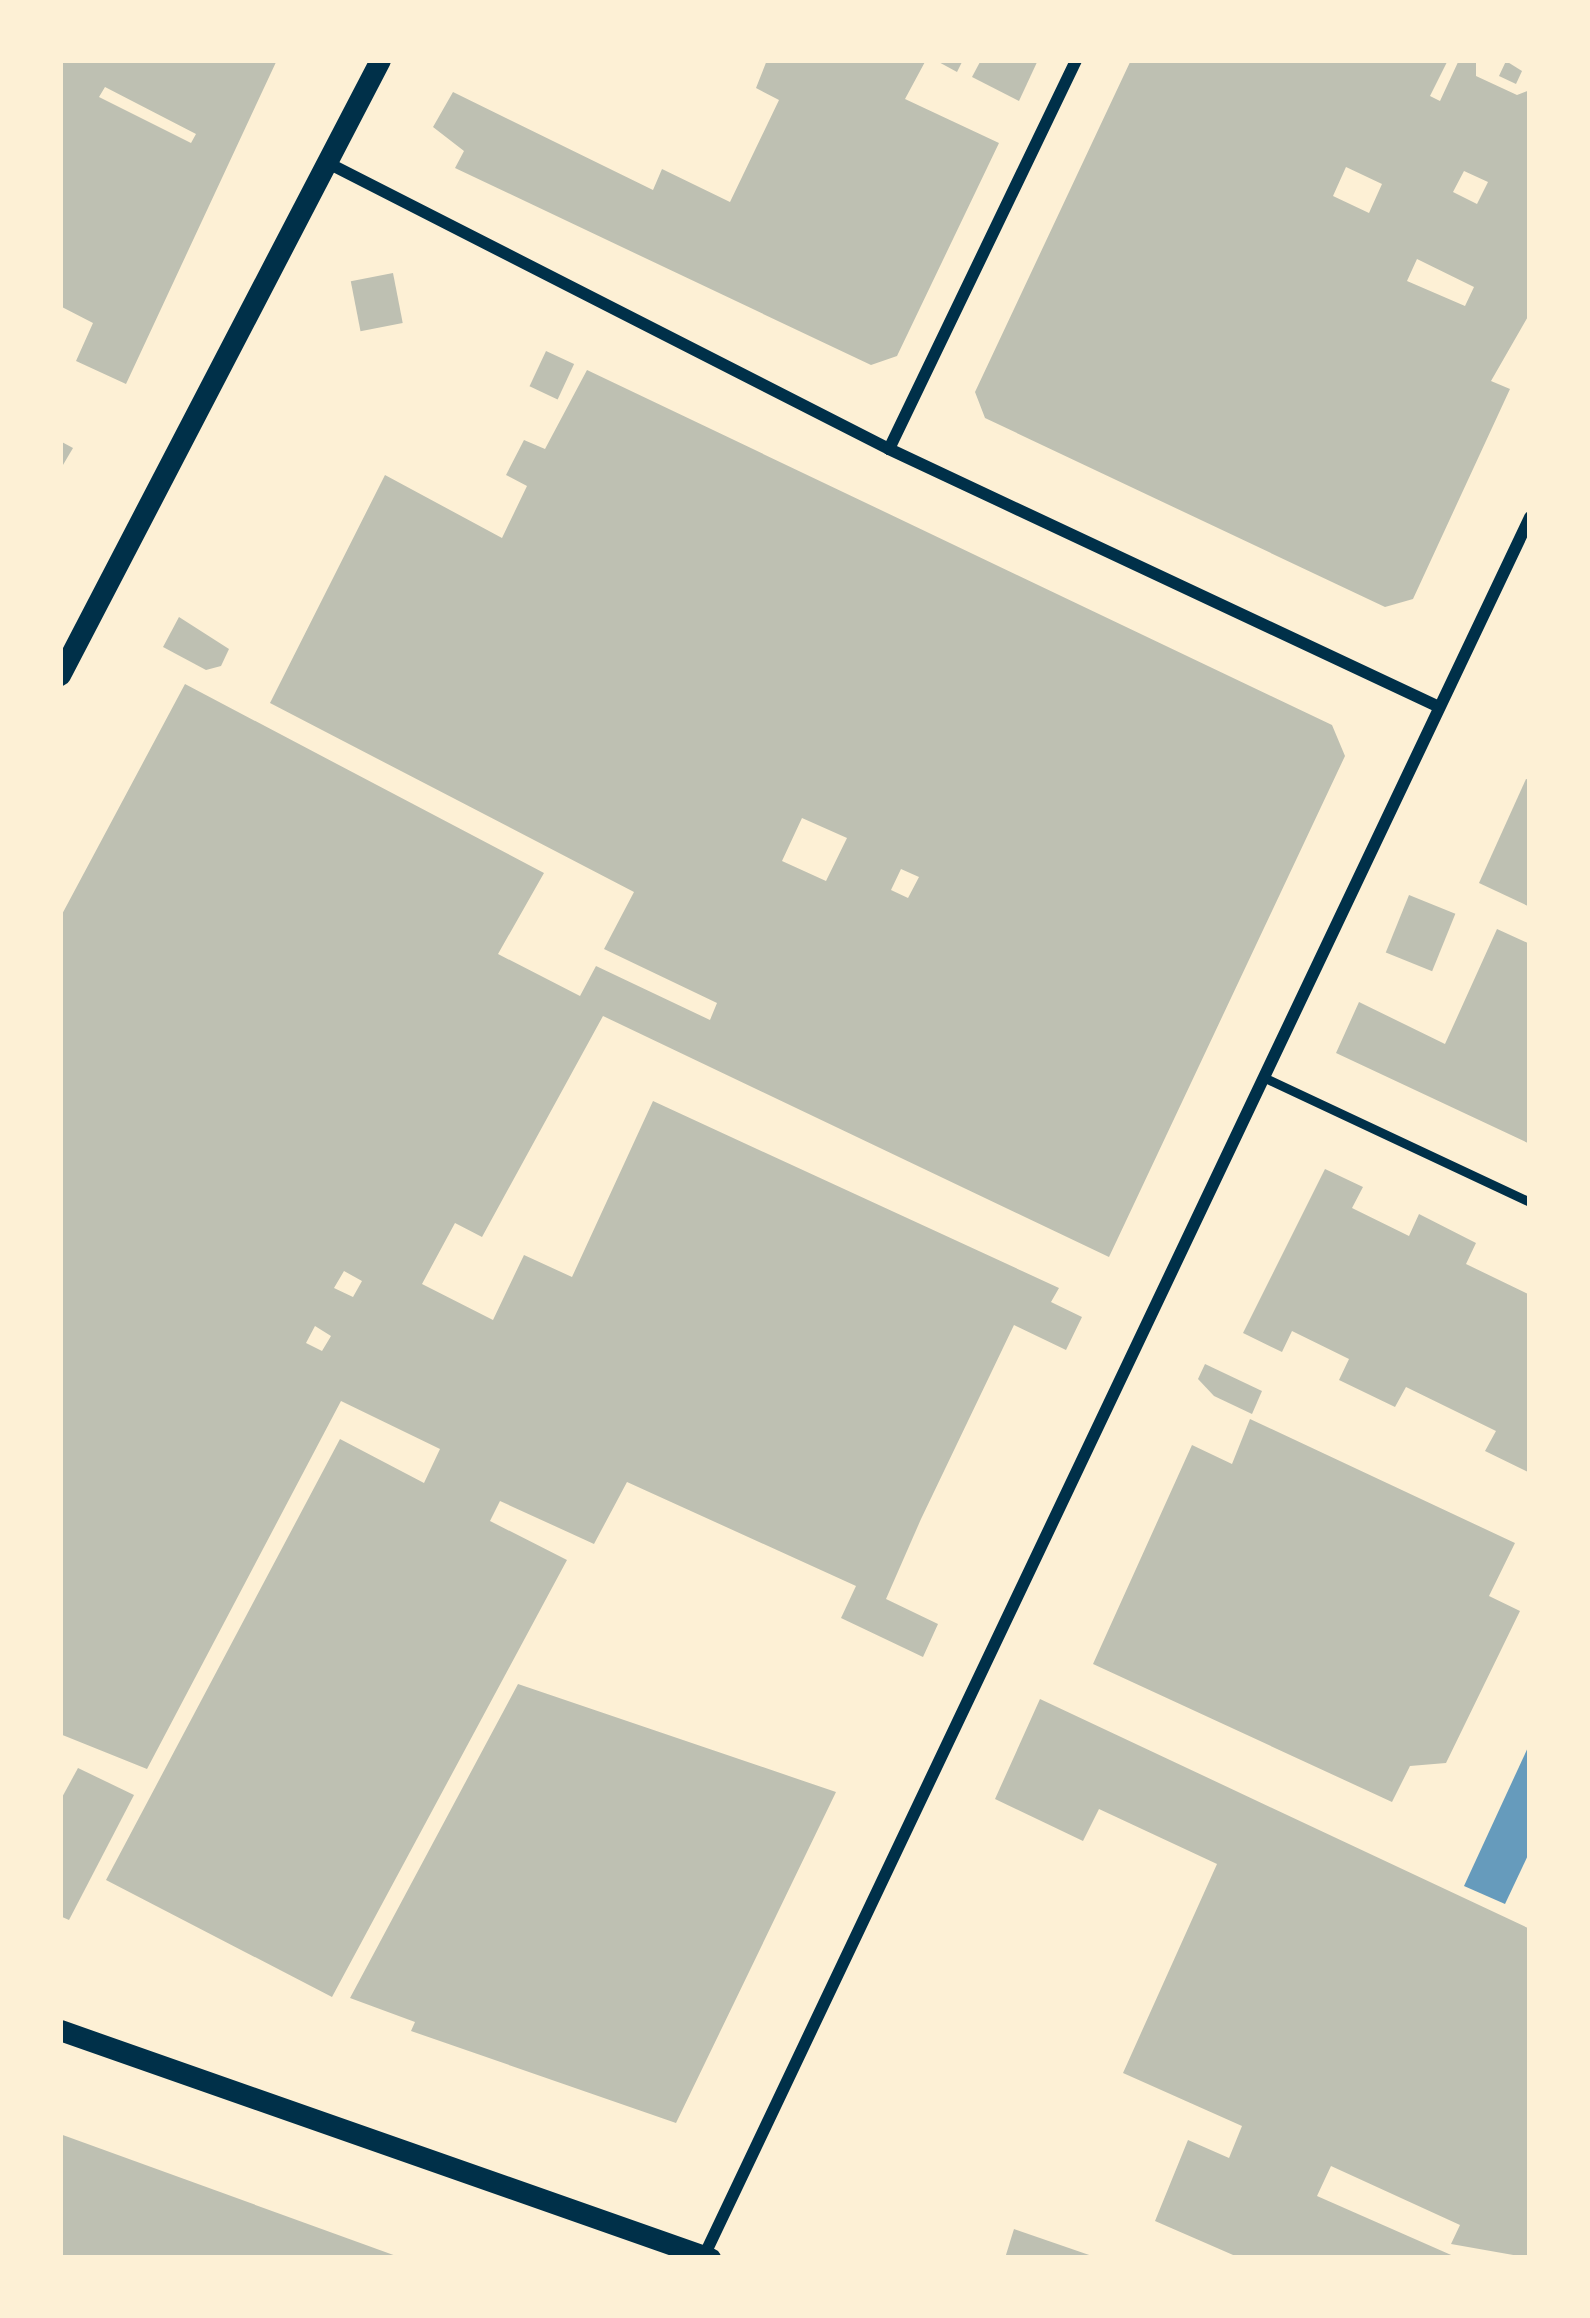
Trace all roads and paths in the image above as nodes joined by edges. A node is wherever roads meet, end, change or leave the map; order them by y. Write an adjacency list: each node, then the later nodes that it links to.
1 (380, 60): 3 (street)
2 (1076, 60): 4 (street)
3 (326, 163): 4 (street); 6 (street)
4 (889, 449): 7 (street)
5 (1530, 517): 7 (street)
6 (60, 675)
7 (1437, 706): 8 (street)
8 (1262, 1077): 9 (lane); 11 (street)
9 (1530, 1202)
10 (60, 2030): 11 (street)
11 (707, 2257)

